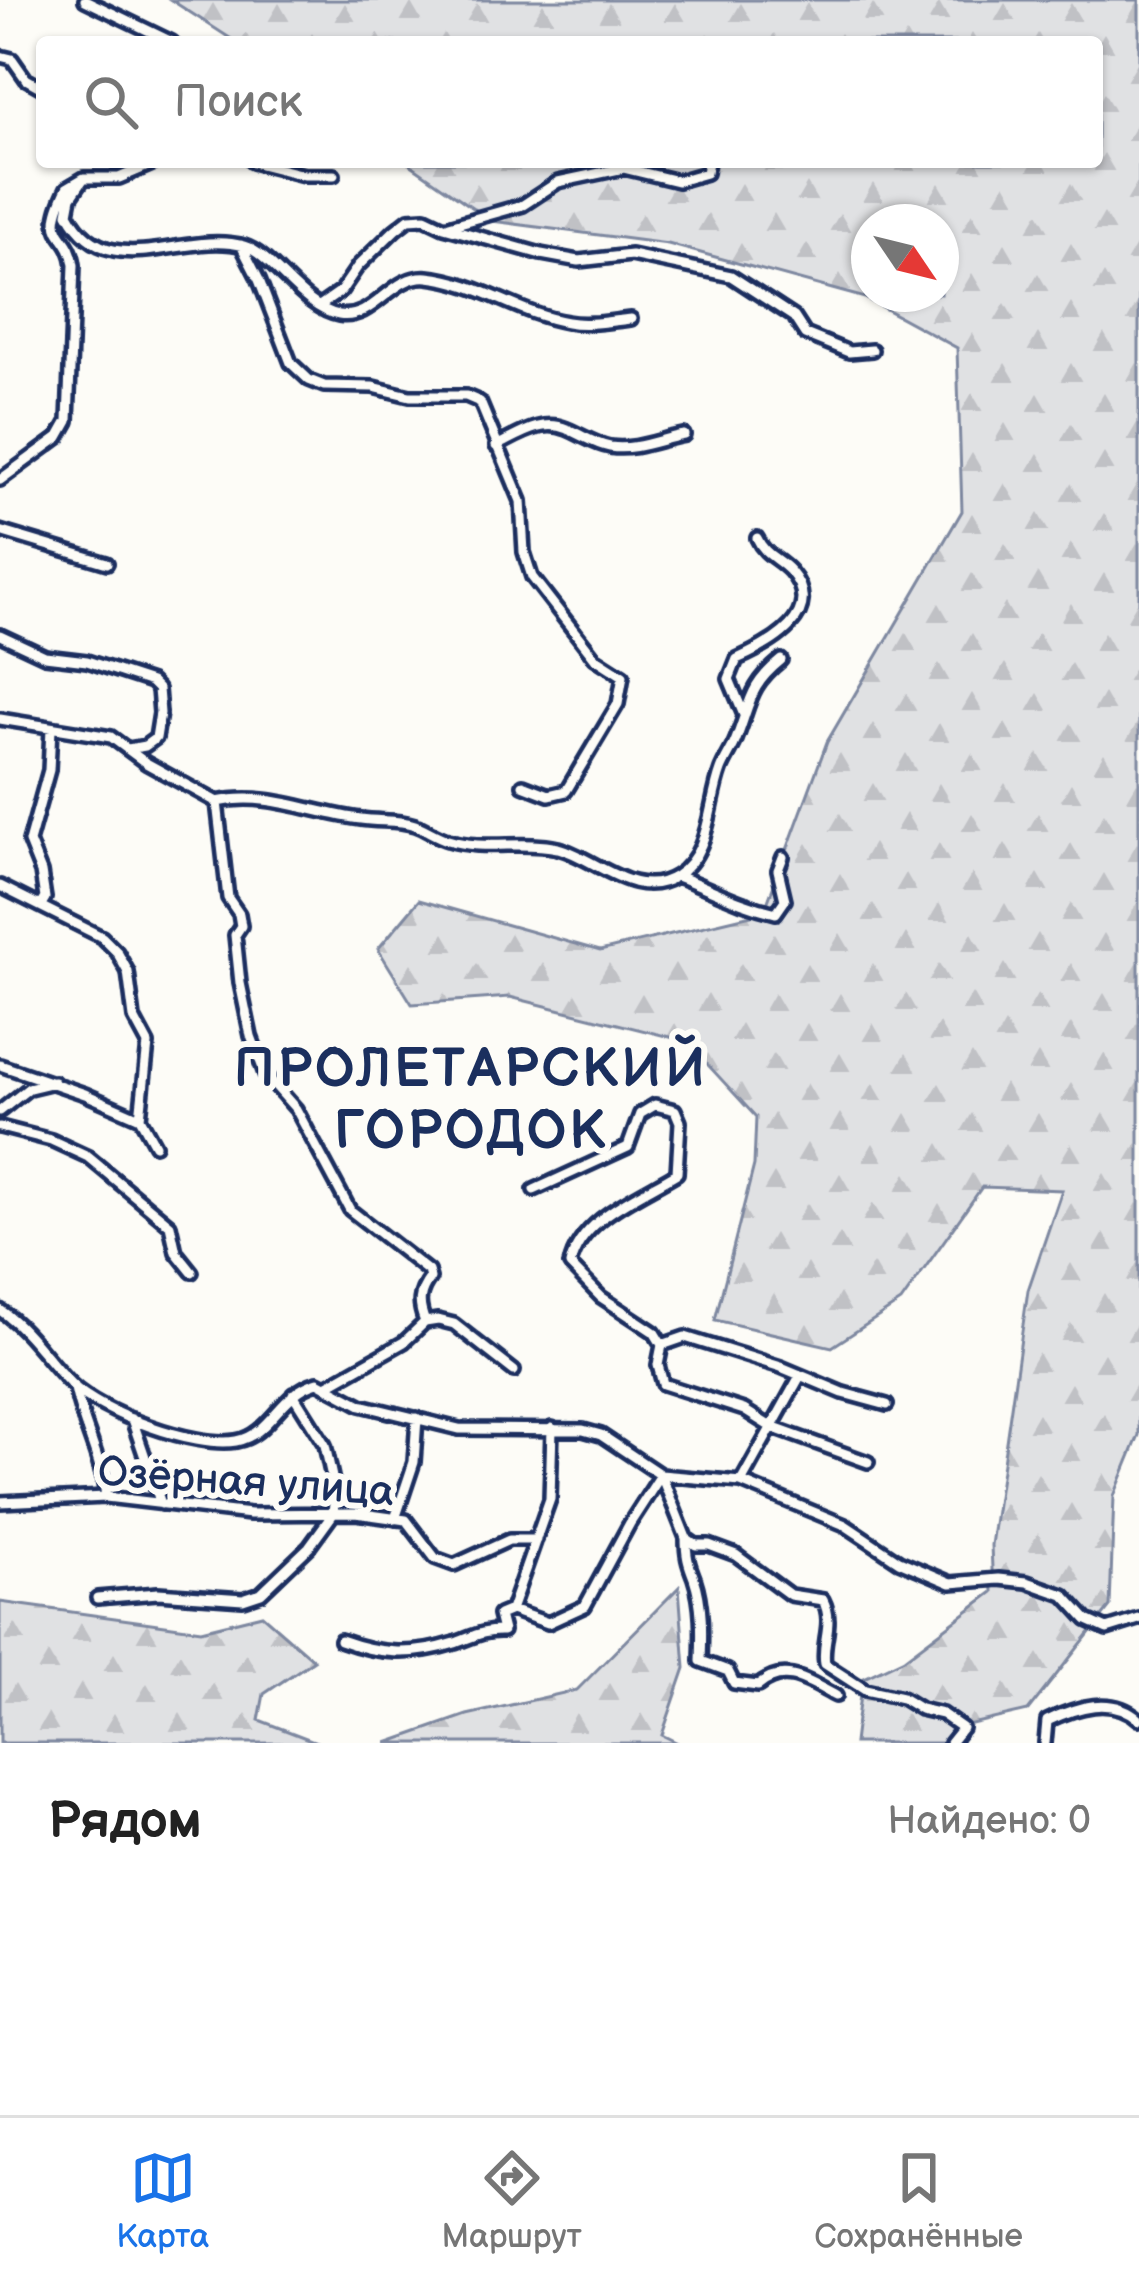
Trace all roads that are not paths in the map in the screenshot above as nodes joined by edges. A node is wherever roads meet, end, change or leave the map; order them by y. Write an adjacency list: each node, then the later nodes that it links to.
1 (85, 0): 2 (street)
2 (160, 36)
3 (0, 56): 4 (street)
4 (36, 85)
5 (143, 168): 11 (street)
6 (276, 168): 10 (street)
7 (624, 168): 9 (street)
8 (624, 168): 12 (street)
9 (707, 168)
10 (334, 175)
11 (85, 178): 13 (street); 19 (street)
12 (444, 227): 14 (street); 16 (street)
13 (241, 245): 14 (street); 18 (street)
14 (321, 305): 15 (street)
15 (631, 319)
16 (872, 350)
17 (684, 435): 18 (street)
18 (496, 446): 29 (street)
19 (0, 479)
20 (0, 531): 22 (street)
21 (757, 538): 25 (street)
22 (106, 563)
23 (0, 635): 28 (street)
24 (781, 660): 25 (street)
25 (744, 715): 32 (street)
26 (0, 719): 27 (street)
27 (51, 728): 28 (street); 34 (street)
28 (128, 749): 30 (street)
29 (523, 785)
30 (217, 802): 32 (street); 44 (street)
31 (783, 857): 32 (street)
32 (677, 876)
33 (0, 886): 34 (street)
34 (40, 906): 38 (street)
35 (0, 1065): 36 (street)
36 (54, 1082): 37 (street); 38 (street)
37 (0, 1111)
38 (140, 1118): 40 (street)
39 (0, 1127): 42 (street)
40 (155, 1144)
41 (534, 1190): 45 (street)
42 (191, 1272)
43 (0, 1310): 49 (street)
44 (425, 1322): 46 (street); 48 (street)
45 (662, 1345): 47 (street); 54 (street)
46 (514, 1371)
47 (800, 1376): 51 (street); 54 (street)
48 (328, 1385): 50 (street); 52 (street)
49 (75, 1388): 53 (street); 59 (street)
50 (293, 1394): 53 (street); 62 (street)
51 (887, 1405)
52 (417, 1418): 55 (street); 63 (street)
53 (132, 1419): 61 (street)
54 (771, 1427): 56 (street); 58 (street)
55 (553, 1428): 57 (street); 65 (street)
56 (868, 1462)
57 (662, 1475): 58 (street); 64 (street); 67 (street)
58 (741, 1483): 68 (street)
59 (106, 1497): 60 (street, Озёрная улица); 61 (street, Озёрная улица)
60 (0, 1502)
61 (161, 1504): 62 (street, Озёрная улица)
62 (333, 1514): 63 (street, Озёрная улица); 66 (street)
63 (395, 1520): 65 (street, Озёрная улица)
64 (686, 1538): 70 (street); 72 (street)
65 (536, 1540): 67 (street)
66 (98, 1598)
67 (511, 1610): 69 (street)
68 (1139, 1619)
69 (340, 1640)
70 (836, 1696)
71 (1139, 1719): 73 (street)
72 (950, 1743)
73 (1045, 1743)

